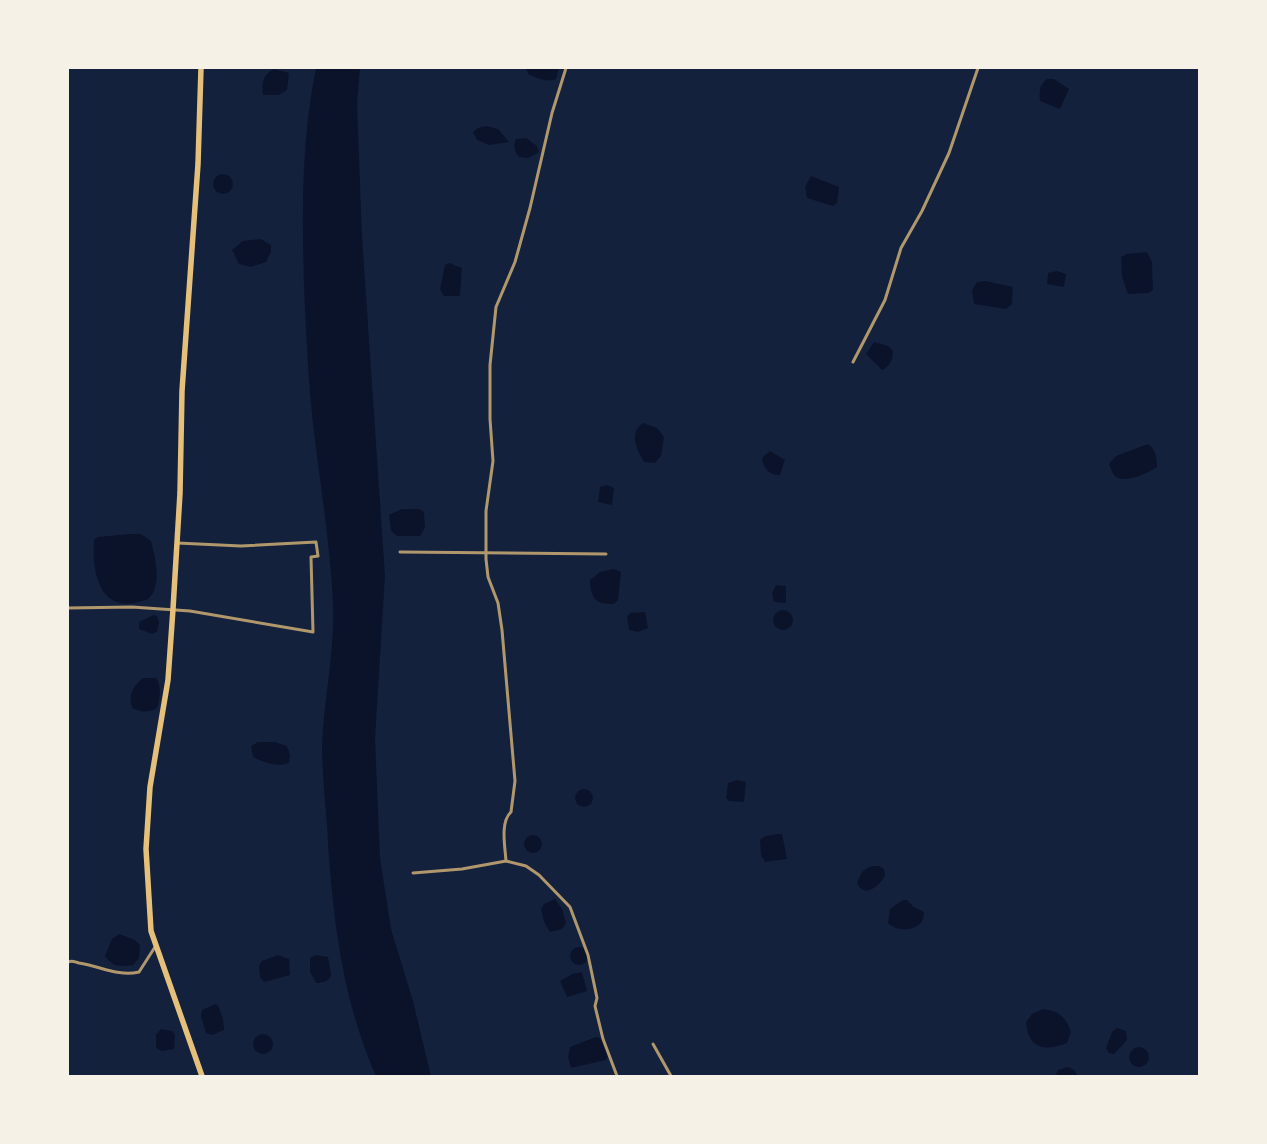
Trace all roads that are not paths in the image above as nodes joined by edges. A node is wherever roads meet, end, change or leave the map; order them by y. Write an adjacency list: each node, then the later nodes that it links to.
1 (201, 68): 5 (highway)
2 (566, 68): 7 (street)
3 (978, 68): 4 (street)
4 (853, 362)
5 (177, 543): 10 (highway); 10 (street)
6 (400, 552): 7 (street)
7 (487, 554): 8 (street); 11 (street)
8 (606, 554)
9 (68, 608): 10 (street)
10 (173, 609): 13 (highway)
11 (506, 861): 12 (street); 17 (street)
12 (413, 873)
13 (155, 947): 14 (street); 16 (highway)
14 (68, 962)
15 (653, 1044): 18 (street)
16 (202, 1076)
17 (617, 1076)
18 (671, 1076)

